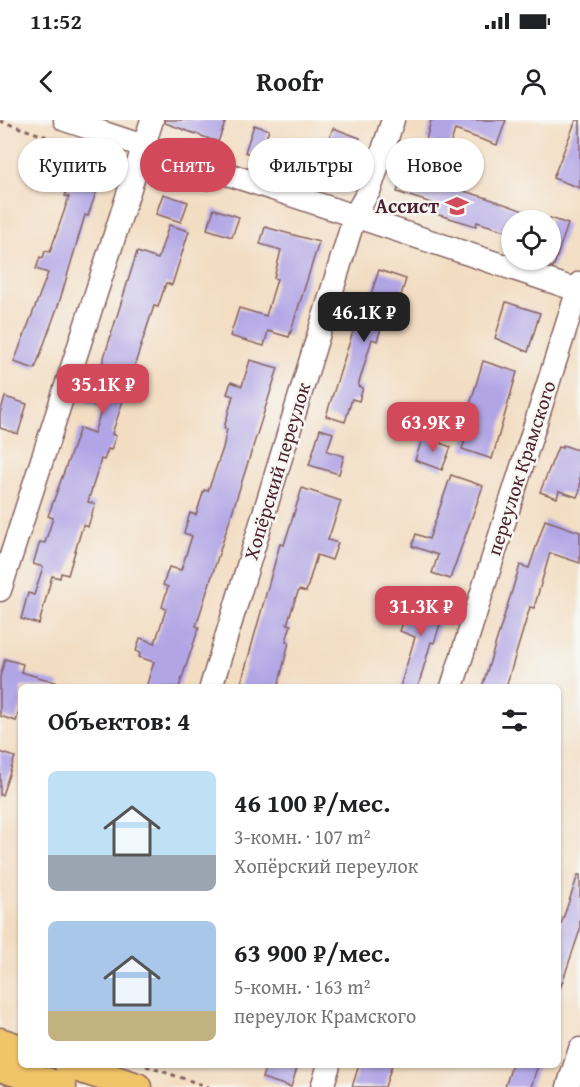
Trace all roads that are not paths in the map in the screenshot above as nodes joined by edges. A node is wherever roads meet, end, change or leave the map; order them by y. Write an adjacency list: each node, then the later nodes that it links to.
1 (65, 120): 5 (street)
2 (152, 120): 4 (street)
3 (393, 120): 8 (street, Хопёрский переулок)
4 (146, 138)
5 (140, 146)
6 (140, 156): 10 (street)
7 (236, 177): 8 (street)
8 (355, 215): 9 (street); 11 (street, Хопёрский переулок)
9 (579, 288): 12 (street, переулок Крамского)
10 (0, 590)
11 (212, 684)
12 (453, 684)
13 (0, 1042): 14 (main road)
14 (18, 1048)
15 (580, 1049): 22 (street)
16 (0, 1067): 19 (main road)
17 (85, 1068): 20 (main road)
18 (328, 1068): 21 (street)
19 (62, 1087)
20 (137, 1087)
21 (322, 1087)
22 (568, 1087)

